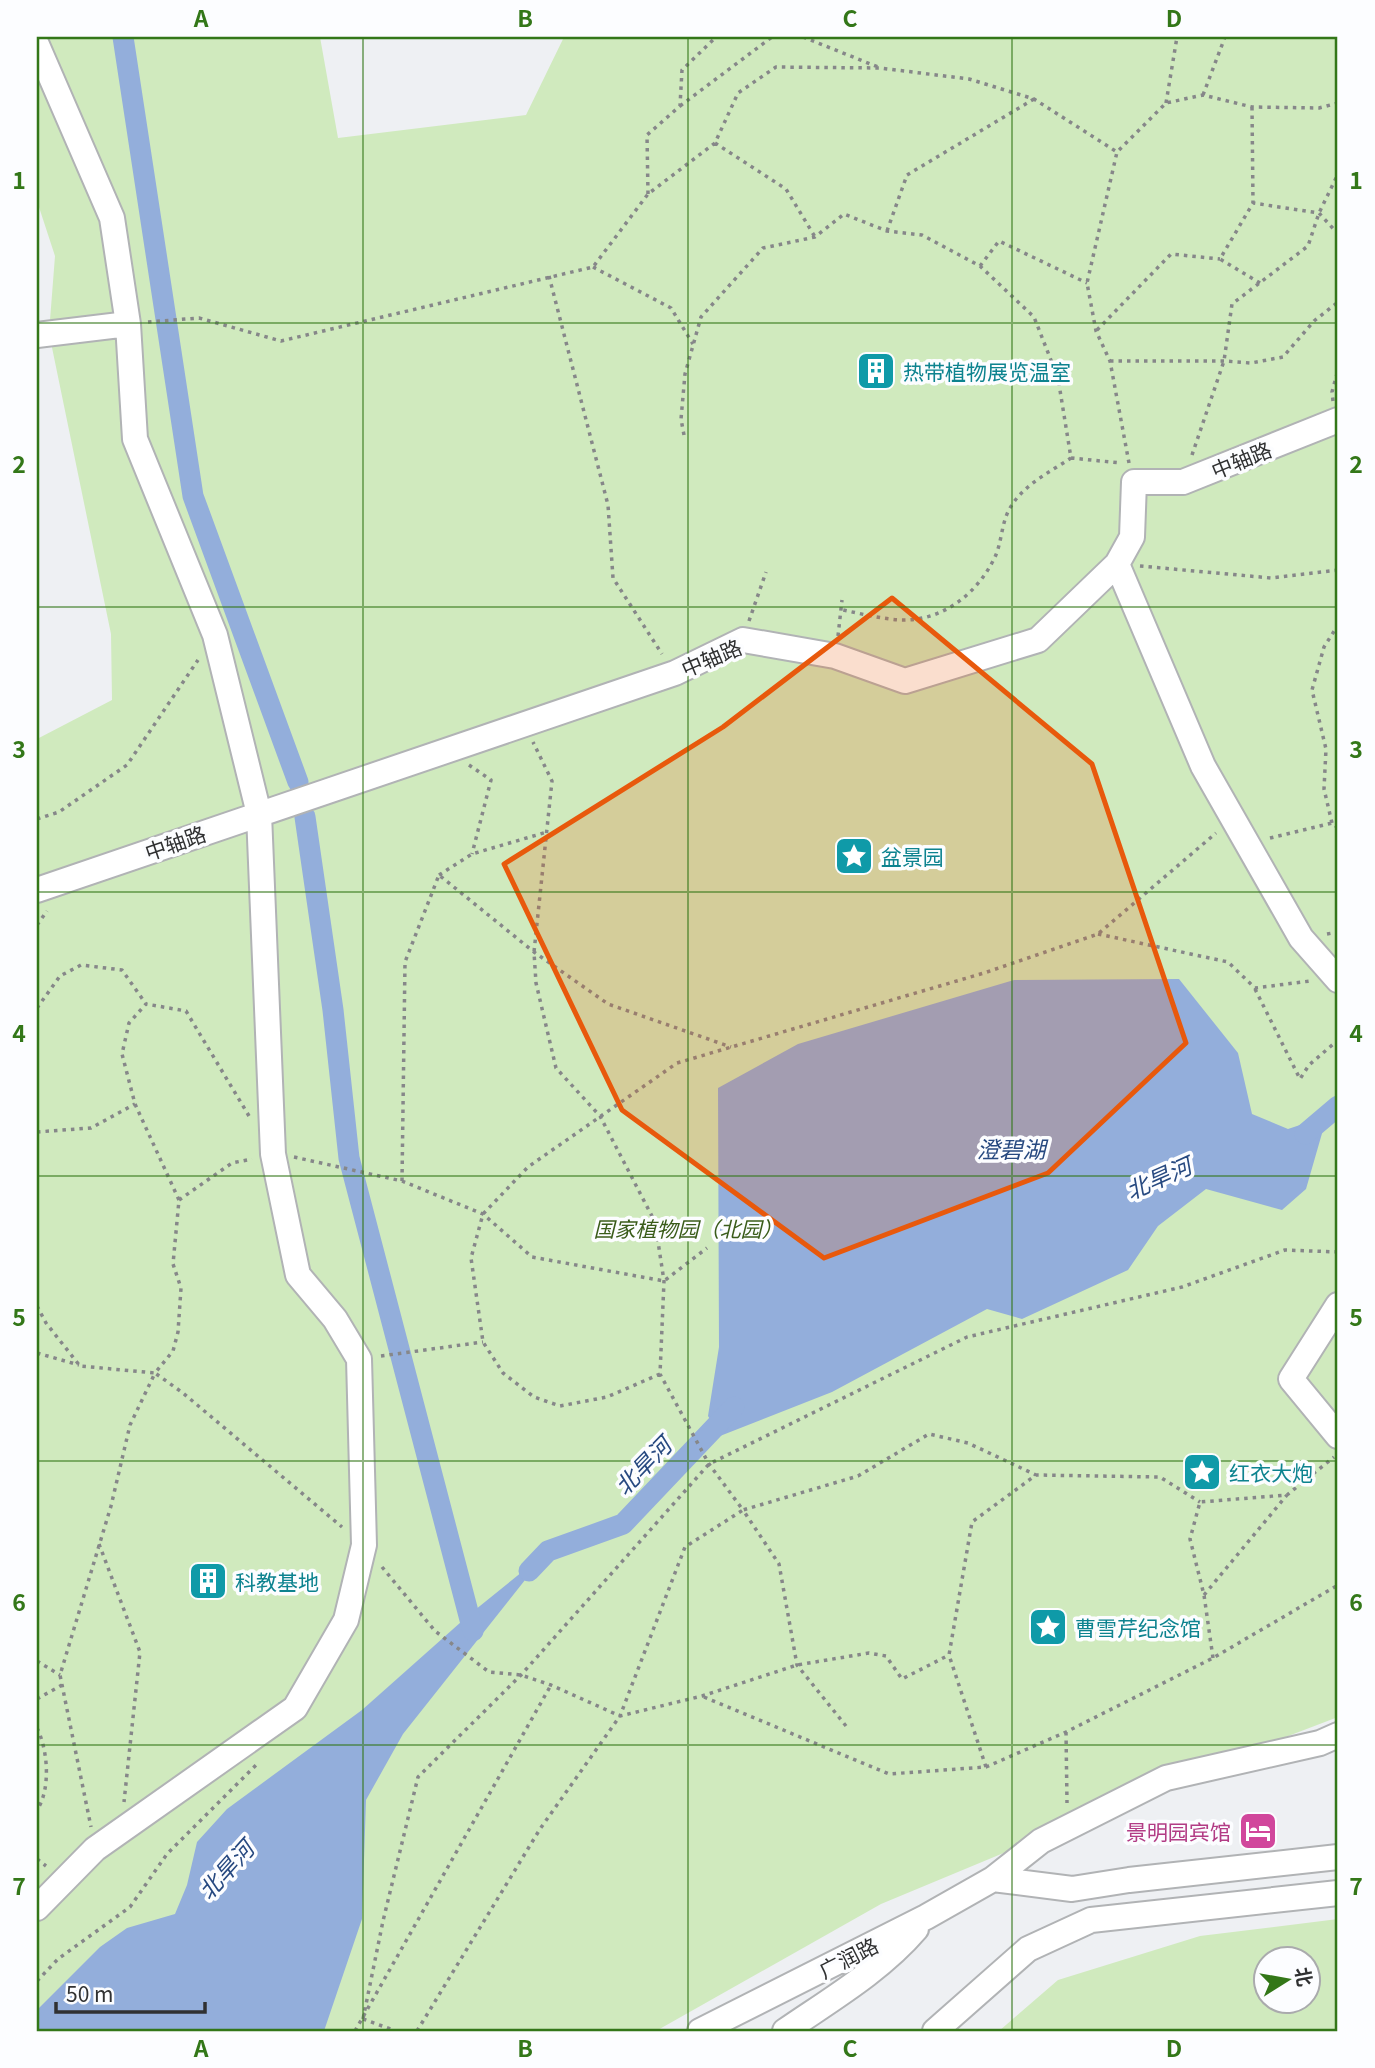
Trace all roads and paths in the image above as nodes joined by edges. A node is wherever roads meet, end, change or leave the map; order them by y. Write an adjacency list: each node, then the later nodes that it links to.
1 (716, 37): 12 (path)
2 (772, 37): 12 (path)
3 (803, 37): 7 (path)
4 (1177, 37): 10 (path)
5 (1225, 37): 8 (path)
6 (37, 45): 30 (street)
7 (880, 68): 9 (path); 14 (path)
8 (1203, 95): 10 (path); 13 (path)
9 (1034, 99): 15 (path); 20 (path)
10 (1166, 103): 15 (path)
11 (1338, 103): 13 (path)
12 (680, 106): 17 (path)
13 (1252, 107): 18 (path)
14 (715, 143): 17 (path); 22 (path)
15 (1117, 152): 28 (path)
16 (1338, 174): 19 (path)
17 (648, 194): 25 (path)
18 (1253, 203): 19 (path); 23 (path)
19 (1319, 213): 21 (path); 27 (path)
20 (887, 231): 22 (path); 24 (path)
21 (1338, 234)
22 (815, 237): 33 (path)
23 (1220, 259): 27 (path); 31 (path)
24 (981, 266): 28 (path); 39 (path)
25 (593, 267): 26 (path); 33 (path)
26 (549, 276): 30 (path); 51 (path)
27 (1260, 283): 35 (path)
28 (1087, 284): 31 (path)
29 (1338, 302): 35 (path)
30 (128, 324): 32 (street); 48 (street)
31 (1096, 331): 34 (path)
32 (37, 335)
33 (693, 344): 38 (path)
34 (1110, 361): 35 (path); 40 (path)
35 (1224, 361): 41 (path)
36 (1338, 370): 37 (path)
37 (1337, 420): 41 (street, 中轴路)
38 (684, 435)
39 (1071, 458): 40 (path); 46 (path)
40 (1132, 473): 41 (street, 中轴路); 42 (street, 中轴路)
41 (1183, 482)
42 (1117, 564): 43 (path); 50 (street, 中轴路); 55 (street)
43 (1338, 570)
44 (766, 572): 49 (path)
45 (842, 600): 46 (path)
46 (843, 610): 50 (path)
47 (1338, 625): 57 (path)
48 (215, 635): 54 (street); 56 (path)
49 (743, 640): 50 (street, 中轴路); 51 (street, 中轴路)
50 (835, 656)
51 (674, 673): 52 (street, 中轴路)
52 (524, 724): 53 (street, 中轴路); 59 (path)
53 (448, 750): 54 (street, 中轴路); 61 (path)
54 (259, 814): 63 (street, 中轴路); 76 (street)
55 (1234, 818): 60 (street); 64 (path)
56 (37, 819)
57 (1332, 823): 58 (path); 60 (path)
58 (1338, 828)
59 (547, 832): 61 (path); 65 (path)
60 (1247, 843): 66 (street)
61 (472, 854): 62 (path)
62 (439, 875): 65 (path); 77 (path)
63 (37, 890)
64 (1098, 934): 67 (path); 71 (path)
65 (534, 952): 71 (path); 73 (path)
66 (1337, 979): 67 (path)
67 (1255, 988): 70 (path)
68 (146, 1004): 69 (path); 72 (path); 74 (path)
69 (37, 1008)
70 (1338, 1040)
71 (733, 1048): 73 (path)
72 (135, 1104): 75 (path); 78 (path)
73 (600, 1116): 79 (path); 82 (path)
74 (251, 1119)
75 (37, 1132)
76 (273, 1154): 77 (path); 78 (path); 87 (street)
77 (400, 1180): 79 (path)
78 (179, 1200): 89 (path)
79 (483, 1214): 82 (path); 85 (path)
80 (707, 1248): 82 (path)
81 (1338, 1252): 93 (path)
82 (664, 1281): 90 (path)
83 (1338, 1305): 91 (street)
84 (37, 1307): 88 (path)
85 (482, 1342): 87 (path); 90 (path)
86 (37, 1353): 88 (path)
87 (359, 1359): 99 (street)
88 (80, 1366): 89 (path)
89 (155, 1373): 98 (path); 99 (path)
90 (660, 1374): 93 (path)
91 (1338, 1436)
92 (1338, 1454): 95 (path)
93 (709, 1464): 97 (path); 107 (path)
94 (1036, 1475): 96 (path); 97 (path); 102 (path)
95 (1287, 1495): 96 (path); 101 (path)
96 (1200, 1502): 101 (path)
97 (743, 1510): 105 (path); 112 (path)
98 (99, 1542): 106 (path); 121 (path)
99 (364, 1545): 107 (path); 121 (street)
100 (1338, 1585): 103 (path)
101 (1204, 1595): 103 (path)
102 (949, 1656): 105 (path); 118 (path)
103 (1213, 1658): 115 (path)
104 (37, 1661): 106 (path)
105 (797, 1665): 110 (path); 113 (path)
106 (60, 1675): 108 (path)
107 (521, 1675): 109 (path); 131 (path)
108 (62, 1685): 111 (path); 122 (path)
109 (551, 1685): 112 (path); 131 (path)
110 (702, 1696): 112 (path); 118 (path)
111 (37, 1699)
112 (620, 1716): 134 (path)
113 (846, 1726)
114 (37, 1728): 119 (path)
115 (1066, 1732): 118 (path); 120 (path)
116 (1338, 1735): 120 (street, 广润路)
117 (264, 1758): 130 (path)
118 (986, 1767)
119 (37, 1810)
120 (1067, 1826): 124 (street, 广润路)
121 (121, 1830): 122 (street)
122 (95, 1849): 127 (street)
123 (1338, 1857): 125 (street)
124 (993, 1879): 125 (street); 128 (street, 广润路)
125 (1072, 1889): 129 (street)
126 (1338, 1893): 129 (street)
127 (37, 1908)
128 (926, 1917): 135 (street, 广润路); 136 (street)
129 (1125, 1917): 137 (street)
130 (37, 1981)
131 (363, 2019): 132 (path); 133 (path)
132 (355, 2031)
133 (396, 2031)
134 (416, 2031)
135 (700, 2031)
136 (785, 2031)
137 (935, 2031)

